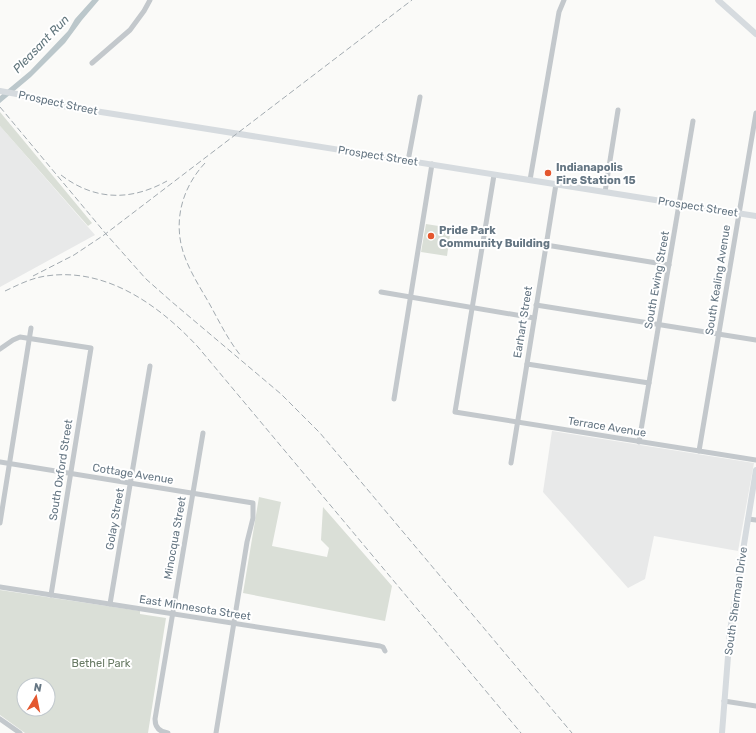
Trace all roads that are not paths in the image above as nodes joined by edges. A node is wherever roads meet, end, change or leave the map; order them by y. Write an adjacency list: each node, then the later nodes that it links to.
1 (150, 0): 5 (street)
2 (564, 0): 14 (street)
3 (718, 0): 4 (main road)
4 (756, 34)
5 (92, 63)
6 (0, 91): 11 (main road, Prospect Street)
7 (420, 96): 11 (street)
8 (618, 110): 16 (street)
9 (756, 113): 18 (street, South Kealing Avenue)
10 (693, 121): 17 (street, South Ewing Street)
11 (408, 161): 12 (main road, Prospect Street)
12 (432, 164): 13 (main road, Prospect Street); 23 (street)
13 (494, 174): 14 (main road, Prospect Street); 25 (street)
14 (530, 180): 15 (main road, Prospect Street)
15 (556, 184): 16 (main road, Prospect Street); 20 (street, Earhart Street)
16 (605, 192): 17 (main road, Prospect Street)
17 (680, 204): 18 (main road, Prospect Street); 21 (street, South Ewing Street)
18 (739, 213): 19 (main road, Prospect Street); 29 (street, South Kealing Avenue)
19 (756, 216)
20 (546, 245): 21 (street); 24 (street, Earhart Street)
21 (669, 265): 27 (street, South Ewing Street)
22 (381, 292): 23 (street)
23 (410, 297): 25 (street); 36 (street)
24 (536, 305): 26 (street, Earhart Street); 27 (street)
25 (472, 308): 26 (street); 37 (street, Terrace Avenue)
26 (534, 318): 33 (street, Earhart Street)
27 (659, 325): 29 (street); 35 (street, South Ewing Street)
28 (31, 328): 30 (street)
29 (719, 334): 31 (street); 40 (street, South Kealing Avenue)
30 (30, 338): 32 (street); 44 (street); 46 (street, South Oxford Street)
31 (756, 340)
32 (0, 349)
33 (527, 364): 35 (street); 37 (street, Earhart Street)
34 (150, 366): 47 (street, Golay Street)
35 (649, 384): 39 (street, South Ewing Street)
36 (394, 399)
37 (517, 423): 39 (street, Terrace Avenue); 43 (street, Earhart Street)
38 (202, 433): 48 (street, Minocqua Street)
39 (639, 442): 40 (street, Terrace Avenue)
40 (699, 451): 41 (street, Terrace Avenue)
41 (756, 460)
42 (0, 462): 44 (street, Cottage Avenue)
43 (511, 463)
44 (10, 464): 46 (street, Cottage Avenue); 51 (street)
45 (756, 470): 49 (main road, South Sherman Drive)
46 (71, 473): 47 (street, Cottage Avenue); 53 (street, South Oxford Street)
47 (131, 484): 48 (street, Cottage Avenue); 54 (street, Golay Street)
48 (193, 494): 55 (street, Minocqua Street); 56 (street, Cottage Avenue)
49 (748, 519): 50 (street); 58 (main road, South Sherman Drive)
50 (756, 520)
51 (0, 523)
52 (0, 587): 53 (street, East Minnesota Street)
53 (51, 595): 54 (street, East Minnesota Street)
54 (110, 604): 55 (street, East Minnesota Street)
55 (172, 614): 56 (street, East Minnesota Street); 62 (street, Minocqua Street)
56 (234, 624): 57 (street, East Minnesota Street); 63 (street)
57 (385, 651)
58 (724, 701): 59 (street); 64 (main road, South Sherman Drive)
59 (756, 706)
60 (0, 719): 61 (street)
61 (20, 733)
62 (168, 733)
63 (216, 733)
64 (722, 733)

